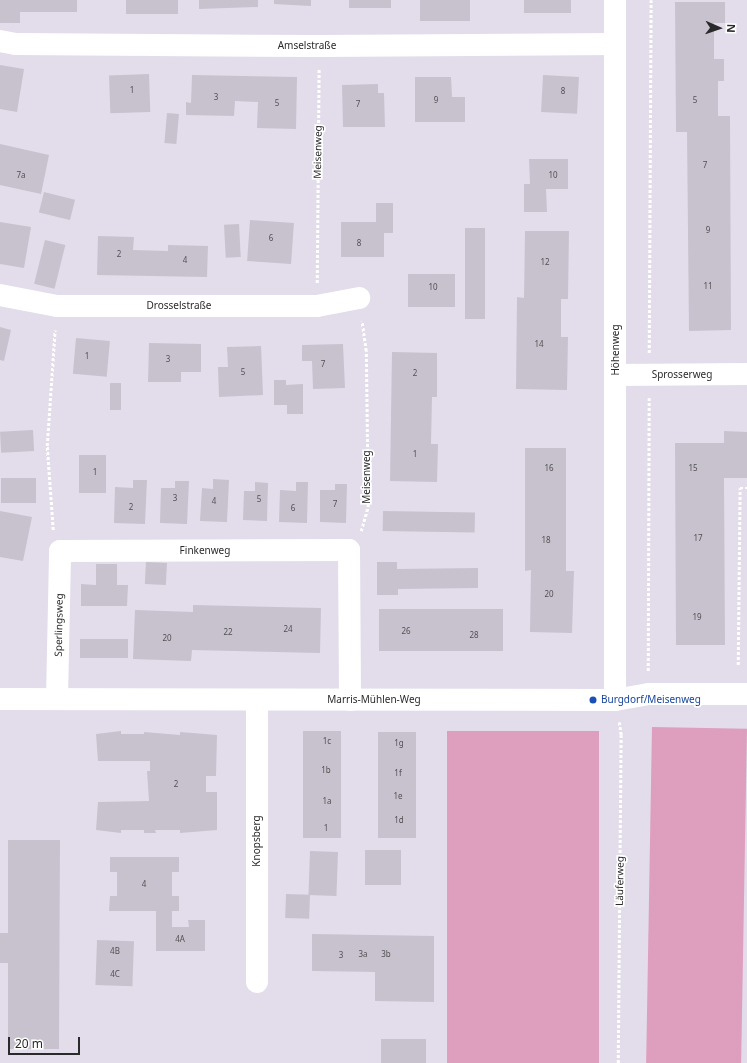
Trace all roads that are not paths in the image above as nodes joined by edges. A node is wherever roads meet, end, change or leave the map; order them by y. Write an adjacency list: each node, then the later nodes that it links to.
1 (615, 0): 3 (street, Höhenweg)
2 (0, 41): 3 (street, Amselstraße)
3 (614, 44): 7 (street, Höhenweg)
4 (0, 295): 5 (street, Drosselstraße)
5 (359, 298)
6 (747, 374): 7 (street, Sprosserweg)
7 (616, 376): 14 (street, Höhenweg)
8 (60, 551): 11 (street, Sperlingsweg); 13 (street, Finkenweg)
9 (747, 694): 14 (street, Marris-Mühlen-Weg)
10 (0, 699): 11 (street, Marris-Mühlen-Weg)
11 (57, 699): 12 (street, Marris-Mühlen-Weg)
12 (257, 700): 13 (street, Marris-Mühlen-Weg); 15 (street, Knopsberg)
13 (350, 700): 14 (street, Marris-Mühlen-Weg)
14 (615, 700)
15 (257, 982)

